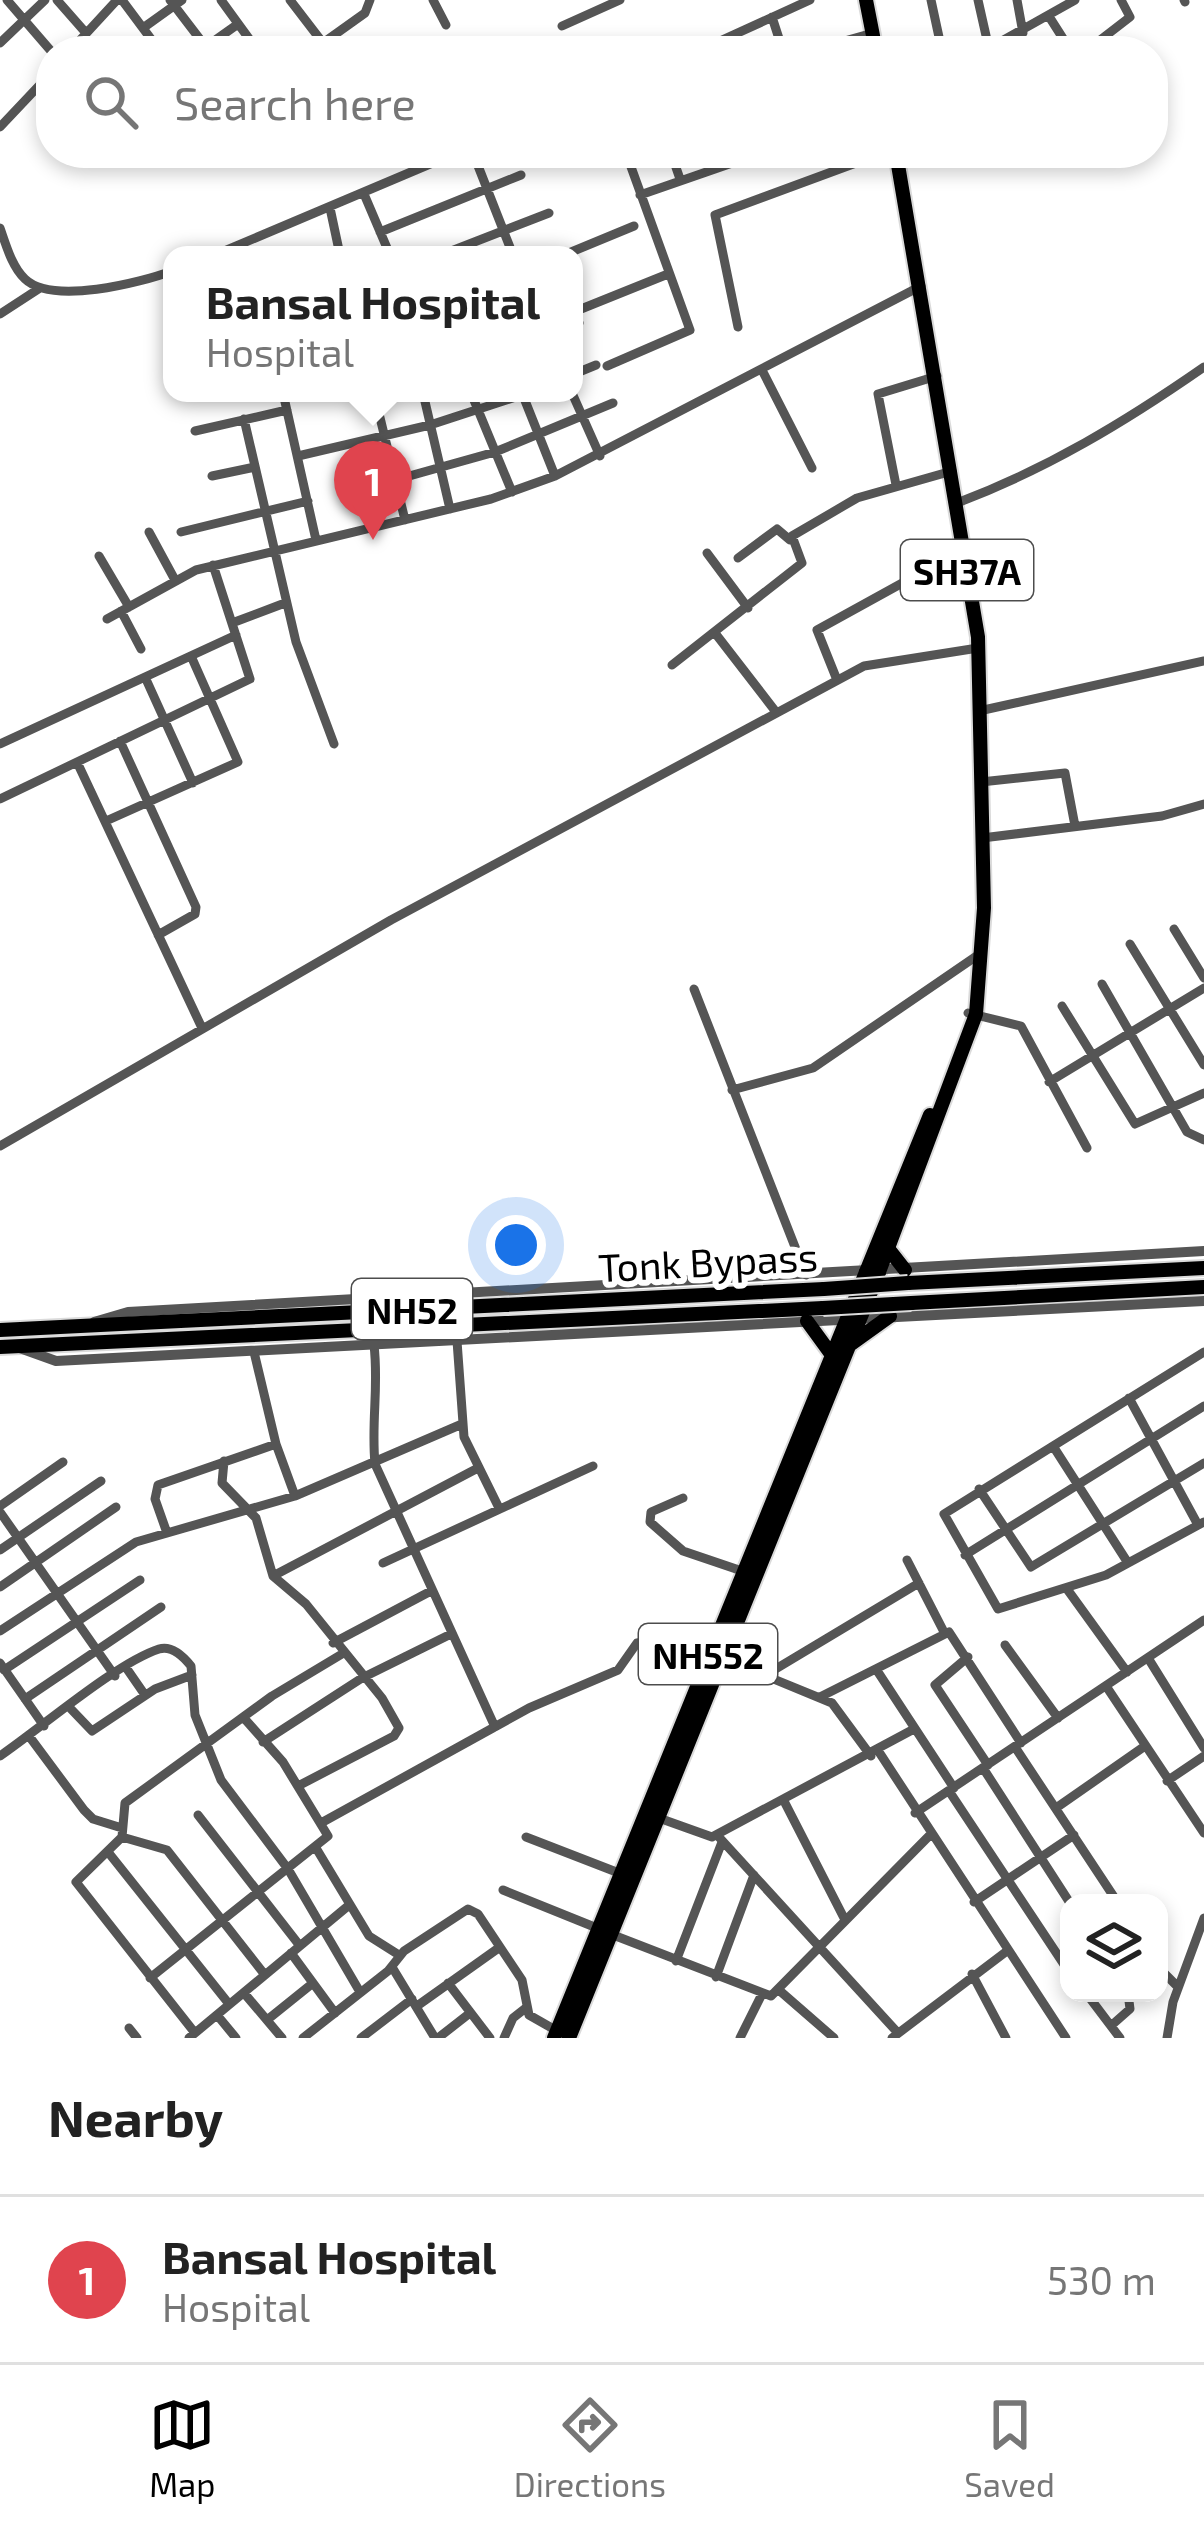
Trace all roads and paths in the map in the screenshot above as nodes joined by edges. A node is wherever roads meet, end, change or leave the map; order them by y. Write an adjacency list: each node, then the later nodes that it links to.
1 (8, 0): 21 (street)
2 (45, 0): 21 (street)
3 (57, 0): 26 (street)
4 (220, 0): 22 (street)
5 (370, 0): 36 (street)
6 (433, 0): 23 (street)
7 (620, 0): 24 (street)
8 (810, 0): 19 (street)
9 (866, 0): 27 (main road)
10 (931, 0): 41 (street)
11 (978, 0): 42 (street)
12 (1017, 0): 28 (street)
13 (1075, 0): 18 (street)
14 (1121, 0): 45 (street)
15 (116, 1): 25 (street); 26 (street)
16 (176, 2): 25 (street); 32 (street)
17 (295, 2): 35 (street)
18 (1062, 4): 20 (street)
19 (772, 17): 37 (street); 38 (street)
20 (1050, 18): 28 (street); 44 (street)
21 (24, 19): 29 (street); 46 (street)
22 (238, 24): 33 (street); 34 (street)
23 (446, 25)
24 (562, 26)
25 (143, 28): 31 (street)
26 (86, 33): 30 (street)
27 (873, 33): 39 (street); 40 (main road)
28 (1023, 33): 43 (street)
29 (38, 36)
30 (83, 36)
31 (149, 36)
32 (197, 36)
33 (223, 36)
34 (247, 36)
35 (318, 36)
36 (333, 36)
37 (731, 36)
38 (778, 36)
39 (862, 36)
40 (874, 36)
41 (939, 36)
42 (984, 36)
43 (1020, 36)
44 (1061, 36)
45 (1105, 36)
46 (0, 43)
47 (36, 88): 48 (street)
48 (1, 122)
49 (422, 168): 59 (street)
50 (478, 168): 58 (street)
51 (631, 168): 60 (street)
52 (676, 168): 57 (street)
53 (714, 168): 57 (street)
54 (842, 168): 79 (street)
55 (899, 168): 75 (main road, SH37A)
56 (521, 175): 58 (street)
57 (680, 179): 60 (street)
58 (486, 189): 65 (street); 66 (street)
59 (364, 194): 61 (street); 66 (street)
60 (640, 195): 74 (street)
61 (330, 208): 67 (street); 68 (street)
62 (549, 213): 65 (street)
63 (634, 226): 72 (street)
64 (0, 228): 76 (street)
65 (503, 231): 70 (street); 71 (street)
66 (380, 232): 69 (street)
67 (237, 246)
68 (338, 246)
69 (386, 246)
70 (464, 246)
71 (509, 246)
72 (583, 247)
73 (163, 274): 76 (street)
74 (668, 274): 77 (street); 81 (street)
75 (921, 286): 82 (street); 83 (main road, SH37A)
76 (40, 288): 78 (street)
77 (583, 308)
78 (0, 314)
79 (738, 327)
80 (1204, 367): 113 (street)
81 (583, 371)
82 (763, 372): 102 (street); 104 (street)
83 (937, 376): 106 (main road, SH37A); 110 (street)
84 (285, 402): 92 (street)
85 (376, 402): 99 (street)
86 (425, 402): 96 (street)
87 (474, 402): 93 (street)
88 (502, 402): 93 (street)
89 (527, 402): 98 (street)
90 (576, 402): 94 (street)
91 (613, 403): 94 (street)
92 (287, 410): 95 (street); 101 (street)
93 (478, 411): 96 (street); 100 (street)
94 (583, 418): 98 (street); 102 (street)
95 (244, 419): 97 (street); 103 (street)
96 (430, 425): 99 (street); 105 (street)
97 (195, 430)
98 (539, 436): 100 (street); 108 (street)
99 (384, 437): 101 (street); 109 (street)
100 (495, 452): 105 (street); 111 (street)
101 (298, 456): 112 (street)
102 (600, 456): 108 (street)
103 (255, 467): 107 (street); 115 (street)
104 (812, 468)
105 (441, 471): 109 (street); 114 (street)
106 (952, 471): 110 (street); 113 (main road, SH37A)
107 (212, 476)
108 (555, 476): 111 (street)
109 (395, 480): 116 (street)
110 (896, 485): 120 (street)
111 (512, 492): 114 (street)
112 (308, 501): 115 (street); 119 (street)
113 (957, 503): 121 (main road, SH37A)
114 (451, 509): 116 (street)
115 (265, 513): 118 (street); 122 (street)
116 (405, 520): 119 (street)
117 (149, 532): 127 (street)
118 (181, 532)
119 (316, 540): 122 (street)
120 (790, 540): 125 (street); 129 (street)
121 (964, 549): 135 (main road, SH37A); 141 (street)
122 (274, 550): 126 (street); 128 (street)
123 (707, 553): 129 (street)
124 (100, 556): 130 (street)
125 (738, 558)
126 (213, 565): 127 (street); 132 (street)
127 (175, 580): 130 (street)
128 (285, 603): 132 (street); 148 (street)
129 (748, 608): 133 (street)
130 (125, 609): 131 (street); 136 (street)
131 (106, 619)
132 (232, 622): 134 (street)
133 (715, 633): 139 (street); 144 (street)
134 (236, 635): 137 (street); 142 (street)
135 (978, 648): 141 (street); 143 (main road, SH37A)
136 (141, 649)
137 (191, 656): 140 (street); 142 (street)
138 (1204, 662): 143 (street)
139 (672, 665)
140 (145, 677): 145 (street); 147 (street)
141 (837, 680): 144 (street)
142 (211, 700): 145 (street); 151 (street)
143 (979, 711): 150 (main road, SH37A)
144 (776, 712): 169 (street)
145 (166, 722): 146 (street); 151 (street)
146 (120, 741): 149 (street); 153 (street)
147 (0, 744)
148 (334, 744)
149 (77, 761): 152 (street); 155 (street)
150 (981, 782): 156 (street); 157 (main road, SH37A)
151 (194, 783): 153 (street)
152 (0, 799)
153 (148, 801): 155 (street); 159 (street)
154 (1204, 804): 156 (street)
155 (106, 821): 159 (street)
156 (1075, 826): 157 (street)
157 (982, 838): 161 (main road, SH37A)
158 (1174, 929): 162 (street)
159 (158, 935): 169 (street)
160 (1130, 944): 167 (street)
161 (981, 953): 168 (main road, SH37A); 174 (street)
162 (1204, 978)
163 (1102, 985): 170 (street)
164 (1204, 988): 167 (street)
165 (694, 989): 174 (street)
166 (1062, 1006): 171 (street)
167 (1170, 1009): 170 (street); 172 (street)
168 (972, 1014): 173 (street); 180 (main road, SH37A); 183 (main road, SH37A)
169 (202, 1028): 178 (street)
170 (1132, 1034): 171 (street); 176 (street)
171 (1093, 1056): 173 (street); 176 (street)
172 (1204, 1065)
173 (1049, 1082): 179 (street)
174 (732, 1090): 184 (street)
175 (1204, 1094): 176 (street)
176 (1173, 1104): 177 (street)
177 (1204, 1140)
178 (0, 1146)
179 (1087, 1148)
180 (887, 1247): 183 (main road, SH37A); 185 (main road)
181 (1204, 1251): 185 (street)
182 (1204, 1268): 185 (main road, Tonk Bypass / NH52)
183 (872, 1272): 184 (street); 185 (street); 189 (main road, NH552)
184 (806, 1275): 191 (street)
185 (906, 1276): 191 (main road, Tonk Bypass / NH52, bridge)
186 (1204, 1287): 196 (main road, NH52, bridge)
187 (1204, 1301): 188 (street)
188 (890, 1316): 189 (street); 195 (main road)
189 (852, 1318): 190 (street); 195 (main road, NH552); 199 (main road, NH552)
190 (807, 1321): 193 (street); 199 (main road)
191 (85, 1325): 192 (main road, Tonk Bypass / NH52)
192 (0, 1330)
193 (457, 1341): 194 (street); 202 (street)
194 (374, 1345): 197 (street); 209 (street)
195 (848, 1346): 253 (main road, NH552)
196 (7, 1347): 197 (street)
197 (254, 1352): 204 (street)
198 (1204, 1352): 200 (street)
199 (831, 1354): 235 (main road, NH552)
200 (1129, 1398): 203 (street); 205 (street)
201 (1204, 1406): 203 (street)
202 (462, 1424): 209 (street); 211 (street)
203 (1151, 1437): 213 (street); 214 (street)
204 (276, 1444): 206 (street); 216 (street)
205 (1052, 1445): 214 (street); 215 (street)
206 (224, 1461): 221 (street); 226 (street)
207 (63, 1462): 220 (street)
208 (1204, 1463): 213 (street)
209 (375, 1464): 216 (street); 222 (street)
210 (592, 1466): 219 (street)
211 (478, 1468): 219 (street); 222 (street)
212 (101, 1481): 227 (street)
213 (1175, 1481): 223 (street); 224 (street)
214 (1077, 1484): 224 (street); 225 (street)
215 (979, 1489): 225 (street); 230 (street)
216 (295, 1496): 221 (street)
217 (682, 1498): 235 (street)
218 (116, 1507): 232 (street)
219 (500, 1508): 229 (street)
220 (0, 1509): 227 (street)
221 (250, 1510): 226 (street); 236 (street)
222 (395, 1511): 229 (street); 236 (street)
223 (1201, 1524): 234 (street)
224 (1104, 1525): 225 (street); 234 (street)
225 (1005, 1529): 230 (street)
226 (167, 1533): 242 (street)
227 (18, 1538): 228 (street); 232 (street)
228 (0, 1550)
229 (412, 1550): 233 (street); 241 (street)
230 (965, 1555): 240 (street)
231 (907, 1560): 238 (street)
232 (35, 1563): 239 (street); 242 (street)
233 (382, 1563)
234 (1128, 1563): 240 (street)
235 (742, 1571): 253 (main road, NH552)
236 (273, 1576): 249 (street)
237 (140, 1580): 245 (street)
238 (919, 1583): 247 (street); 262 (street)
239 (0, 1587)
240 (1067, 1588): 259 (street)
241 (431, 1591): 248 (street); 249 (street)
242 (56, 1593): 245 (street); 246 (street)
243 (161, 1606): 251 (street)
244 (1204, 1620): 255 (street)
245 (77, 1623): 251 (street); 256 (street)
246 (0, 1631)
247 (944, 1632): 254 (street); 258 (street)
248 (451, 1634): 263 (street); 272 (street)
249 (333, 1642): 252 (street)
250 (1005, 1645): 270 (street)
251 (97, 1650): 261 (street); 267 (street)
252 (342, 1654): 263 (street); 269 (street)
253 (713, 1657): 262 (street); 272 (street); 290 (main road, NH552); 302 (main road, NH552)
254 (968, 1657): 277 (street); 282 (street)
255 (1148, 1658): 259 (street); 279 (street)
256 (2, 1667): 267 (street)
257 (127, 1669): 260 (street); 261 (street); 265 (street)
258 (876, 1669): 266 (street); 273 (street)
259 (1127, 1672): 264 (street)
260 (193, 1675): 265 (street); 276 (street)
261 (115, 1676): 268 (street)
262 (763, 1677): 266 (street)
263 (362, 1678): 275 (street); 284 (street)
264 (1106, 1686): 270 (street); 278 (street)
265 (145, 1695): 268 (street)
266 (820, 1697): 280 (street)
267 (25, 1699): 271 (street)
268 (70, 1708): 271 (street)
269 (243, 1717): 275 (street); 276 (street)
270 (1058, 1718): 277 (street)
271 (44, 1726): 274 (street)
272 (495, 1727): 291 (street)
273 (914, 1729): 280 (street); 285 (street)
274 (29, 1736): 281 (street); 292 (street)
275 (263, 1742): 284 (street)
276 (207, 1743): 292 (street); 301 (street)
277 (1018, 1745): 282 (street); 287 (street)
278 (1145, 1746): 283 (street); 287 (street)
279 (1204, 1752): 283 (street)
280 (875, 1754): 286 (street); 288 (street)
281 (0, 1756)
282 (986, 1766): 285 (street); 300 (street)
283 (1168, 1781): 293 (street)
284 (298, 1786): 291 (street)
285 (951, 1790): 288 (street); 304 (street)
286 (784, 1801): 297 (street); 311 (street)
287 (1056, 1808): 294 (street)
288 (915, 1813): 295 (street)
289 (198, 1815): 306 (street)
290 (656, 1816): 297 (street); 315 (main road, NH552)
291 (321, 1823): 298 (street)
292 (122, 1833): 299 (street); 313 (street)
293 (1204, 1833)
294 (1073, 1835): 300 (street); 308 (street)
295 (929, 1836): 309 (street); 311 (street)
296 (526, 1837): 302 (street)
297 (720, 1839): 303 (street); 323 (street)
298 (316, 1848): 301 (street); 310 (street)
299 (108, 1852): 317 (street); 329 (street)
300 (1041, 1857): 304 (street); 307 (street)
301 (287, 1869): 306 (street); 314 (street)
302 (619, 1873): 315 (main road, NH552)
303 (754, 1875): 319 (street); 327 (street)
304 (1008, 1879): 309 (street); 322 (street)
305 (503, 1890): 315 (street)
306 (257, 1893): 313 (street); 318 (street)
307 (1064, 1894)
308 (1112, 1894)
309 (974, 1902): 320 (street)
310 (348, 1906): 314 (street); 321 (street)
311 (844, 1918): 319 (street)
312 (1204, 1918): 332 (street)
313 (222, 1920): 317 (street); 326 (street)
314 (323, 1927): 318 (street); 334 (street)
315 (603, 1931): 323 (street); 349 (main road, NH552)
316 (500, 1947): 321 (street); 331 (street); 341 (street)
317 (187, 1949): 329 (street); 340 (street)
318 (296, 1949): 326 (street); 330 (street)
319 (816, 1950): 333 (street); 347 (street)
320 (1006, 1951): 325 (street); 360 (street)
321 (400, 1955): 324 (street)
322 (1060, 1957)
323 (676, 1961): 327 (street)
324 (392, 1967): 334 (street); 337 (street)
325 (973, 1974): 347 (street); 359 (street)
326 (265, 1975): 335 (street)
327 (716, 1976): 336 (street)
328 (1168, 1977): 332 (street)
329 (150, 1978): 348 (street)
330 (313, 1983): 342 (street); 345 (street)
331 (448, 1983): 337 (street); 343 (street)
332 (1178, 1987): 362 (street)
333 (780, 1990): 336 (street); 358 (street)
334 (360, 1992): 342 (street)
335 (244, 1993): 340 (street); 345 (street)
336 (762, 1994): 357 (street)
337 (415, 2002): 353 (street); 354 (street)
338 (1094, 2002): 346 (street)
339 (1129, 2002): 346 (street)
340 (229, 2004): 344 (street)
341 (527, 2007): 349 (street); 356 (street)
342 (335, 2013): 352 (street)
343 (470, 2013): 354 (street); 355 (street)
344 (217, 2015): 348 (street); 350 (street)
345 (267, 2020): 351 (street)
346 (1112, 2024): 361 (street)
347 (895, 2035)
348 (191, 2036)
349 (560, 2036)
350 (236, 2038)
351 (282, 2038)
352 (303, 2038)
353 (361, 2038)
354 (437, 2038)
355 (490, 2038)
356 (504, 2038)
357 (740, 2038)
358 (834, 2038)
359 (1006, 2038)
360 (1066, 2038)
361 (1120, 2038)
362 (1167, 2038)

